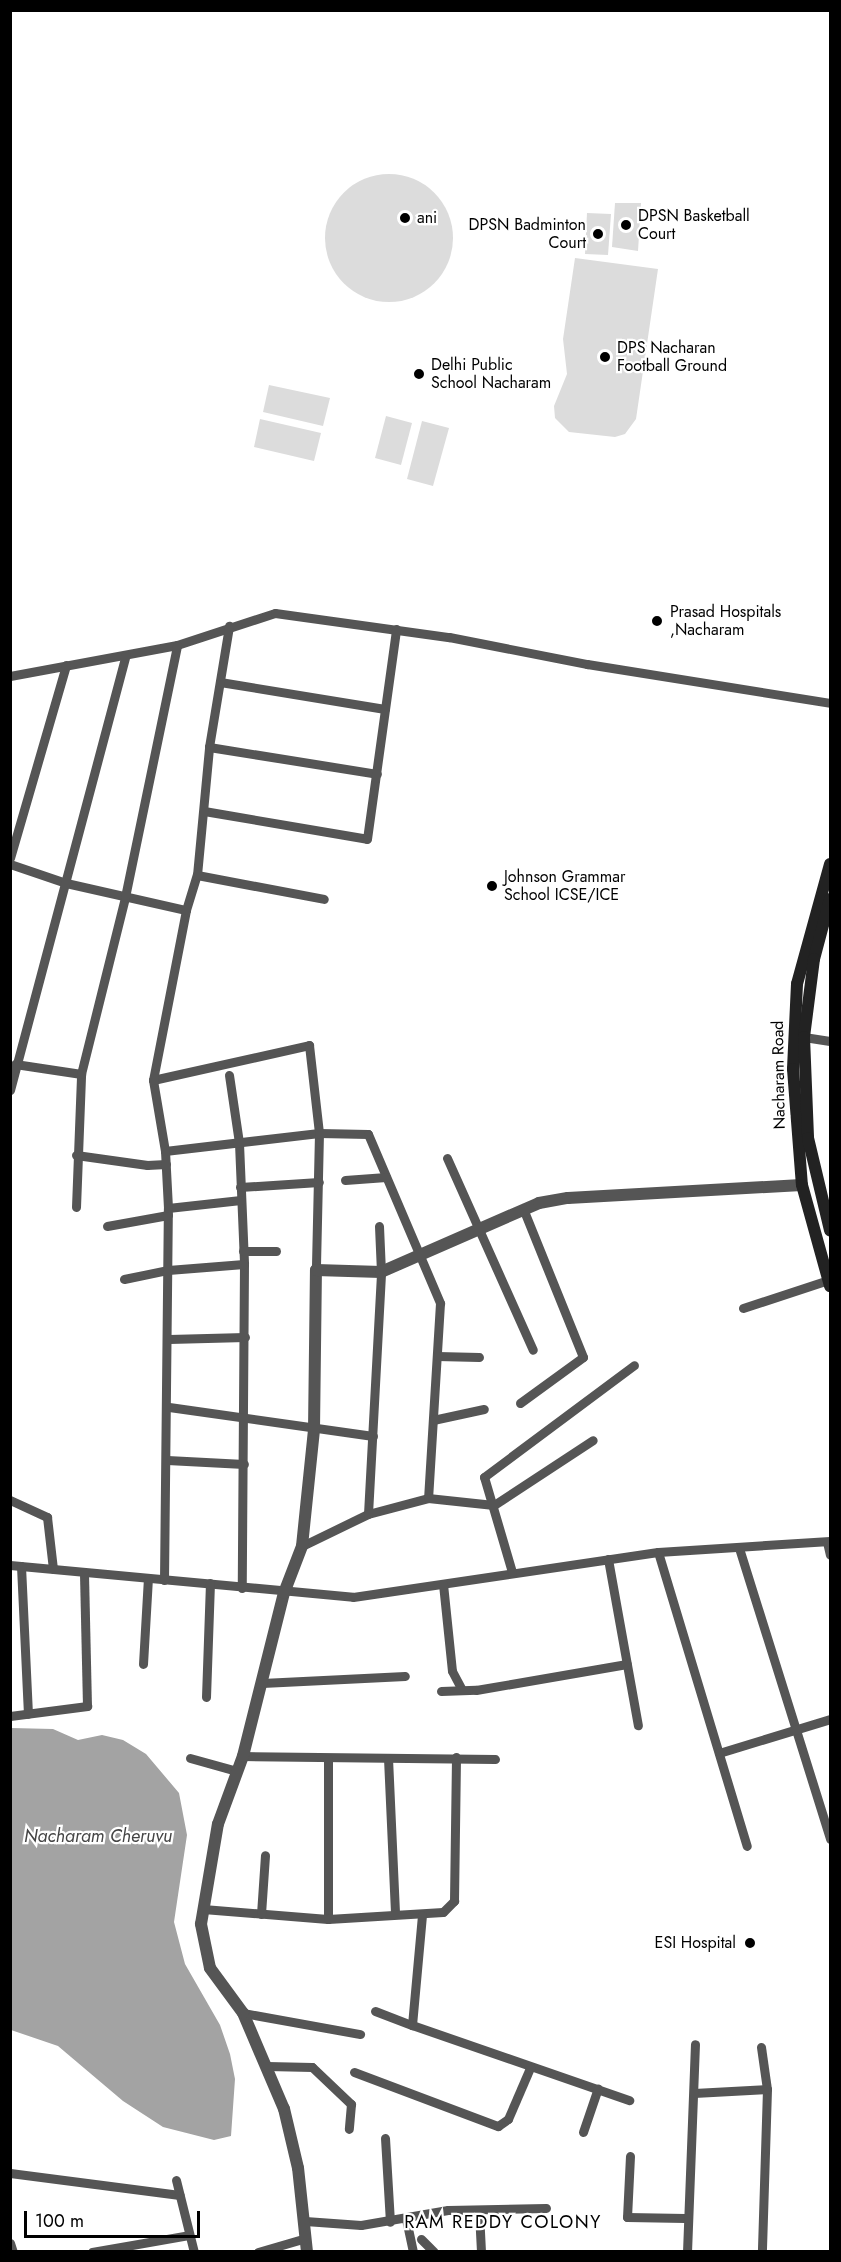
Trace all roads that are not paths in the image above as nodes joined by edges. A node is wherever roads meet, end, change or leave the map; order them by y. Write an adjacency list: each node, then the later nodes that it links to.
1 (229, 626): 2 (street); 3 (street); 7 (street)
2 (396, 629): 8 (street); 9 (street)
3 (177, 645): 4 (street); 18 (street)
4 (126, 655): 5 (street); 17 (street)
5 (66, 665): 6 (street); 13 (street)
6 (10, 676)
7 (220, 682): 9 (street); 10 (street)
8 (831, 703)
9 (385, 709): 11 (street)
10 (209, 747): 11 (street); 12 (street)
11 (377, 774): 12 (street)
12 (204, 811): 16 (street)
13 (10, 858)
14 (10, 864): 17 (street)
15 (831, 864): 38 (main road, Nacharam Road)
16 (197, 875): 19 (street); 21 (street)
17 (66, 883): 18 (street); 24 (street)
18 (125, 897): 21 (street); 25 (street)
19 (324, 898)
20 (831, 899): 22 (main road, Nacharam Road)
21 (186, 910): 27 (street)
22 (804, 1037): 23 (street); 47 (main road, Nacharam Road)
23 (831, 1041)
24 (15, 1064): 25 (street); 28 (street)
25 (81, 1074): 32 (street)
26 (229, 1075): 30 (street)
27 (153, 1080): 29 (street); 31 (street)
28 (11, 1085)
29 (319, 1133): 30 (street); 35 (street); 37 (street)
30 (239, 1143): 31 (street); 39 (street)
31 (165, 1152): 34 (street)
32 (76, 1155): 34 (street); 41 (street)
33 (447, 1158): 46 (street)
34 (166, 1164): 43 (street)
35 (386, 1177): 36 (street); 50 (street)
36 (345, 1180)
37 (319, 1182): 39 (street); 53 (street)
38 (802, 1185): 42 (street); 56 (main road, Nacharam Road)
39 (240, 1187): 40 (street)
40 (241, 1200): 43 (street); 48 (street)
41 (76, 1207)
42 (524, 1211): 46 (street); 64 (street)
43 (168, 1212): 44 (street); 52 (street)
44 (107, 1226)
45 (380, 1226): 54 (street)
46 (481, 1228): 50 (street); 60 (street)
47 (831, 1230)
48 (243, 1251): 49 (street); 51 (street)
49 (276, 1251)
50 (417, 1256): 54 (street); 61 (street)
51 (244, 1264): 52 (street); 58 (street)
52 (168, 1270): 55 (street); 59 (street)
53 (316, 1270): 54 (street); 69 (street)
54 (381, 1272): 70 (street)
55 (124, 1279)
56 (830, 1283): 57 (street)
57 (742, 1308)
58 (245, 1337): 59 (street); 67 (street)
59 (169, 1339): 65 (street)
60 (534, 1350)
61 (437, 1356): 62 (street); 68 (street)
62 (479, 1357)
63 (634, 1365): 76 (street)
64 (520, 1403)
65 (169, 1407): 67 (street); 72 (street)
66 (484, 1409): 68 (street)
67 (242, 1417): 69 (street); 73 (street)
68 (433, 1420): 74 (street)
69 (314, 1430): 70 (street); 79 (street)
70 (373, 1436): 77 (street)
71 (593, 1440): 76 (street)
72 (167, 1460): 73 (street); 90 (street)
73 (244, 1464): 93 (street)
74 (428, 1498): 76 (street); 77 (street)
75 (10, 1500): 86 (street)
76 (494, 1505): 88 (street)
77 (368, 1514): 79 (street)
78 (829, 1541): 80 (street); 82 (street)
79 (302, 1546): 94 (street)
80 (740, 1548): 81 (street); 106 (street)
81 (658, 1552): 83 (street); 107 (street)
82 (831, 1555)
83 (608, 1558): 88 (street); 96 (street)
84 (10, 1565): 85 (street)
85 (21, 1566): 86 (street); 102 (street)
86 (53, 1569): 87 (street)
87 (84, 1572): 89 (street); 102 (street)
88 (512, 1572): 92 (street)
89 (148, 1578): 90 (street); 95 (street)
90 (164, 1580): 91 (street)
91 (210, 1583): 93 (street); 101 (street)
92 (443, 1584): 94 (street); 99 (street)
93 (242, 1588): 94 (street)
94 (284, 1593): 98 (street)
95 (143, 1664)
96 (627, 1664): 99 (street); 105 (street)
97 (405, 1676): 98 (street)
98 (262, 1683): 108 (street)
99 (461, 1688): 100 (street)
100 (441, 1691)
101 (206, 1697)
102 (28, 1714): 103 (street)
103 (10, 1716)
104 (831, 1719): 106 (street)
105 (638, 1725)
106 (794, 1729): 107 (street); 115 (street)
107 (719, 1753): 116 (street)
108 (243, 1756): 112 (street); 114 (street)
109 (456, 1757): 111 (street); 113 (street); 121 (street)
110 (190, 1758): 114 (street)
111 (388, 1758): 112 (street); 120 (street)
112 (328, 1759): 122 (street)
113 (495, 1759)
114 (237, 1771): 118 (street)
115 (831, 1839)
116 (747, 1846)
117 (265, 1855): 119 (street)
118 (203, 1909): 119 (street); 124 (street)
119 (261, 1914): 122 (street)
120 (395, 1914): 121 (street); 122 (street)
121 (422, 1915): 125 (street)
122 (328, 1919)
123 (375, 2011): 125 (street)
124 (243, 2013): 126 (street); 129 (street)
125 (412, 2025): 130 (street)
126 (360, 2034)
127 (695, 2044): 134 (street)
128 (761, 2047): 133 (street)
129 (267, 2066): 136 (street); 147 (street)
130 (530, 2068): 131 (street); 132 (street)
131 (354, 2072)
132 (598, 2088): 135 (street); 137 (street)
133 (767, 2089): 134 (street); 162 (street)
134 (694, 2092): 146 (street)
135 (628, 2100)
136 (349, 2129)
137 (583, 2132)
138 (386, 2138): 148 (street)
139 (630, 2156): 146 (street)
140 (10, 2173): 142 (street)
141 (176, 2180): 142 (street)
142 (180, 2195): 149 (street)
143 (546, 2208): 144 (street)
144 (479, 2212): 145 (street); 160 (street)
145 (406, 2218): 148 (street); 158 (street)
146 (686, 2218): 161 (street)
147 (305, 2221): 148 (street); 150 (street)
148 (390, 2222)
149 (189, 2235): 154 (street); 155 (street)
150 (306, 2238): 156 (street); 157 (street)
151 (421, 2239): 159 (street)
152 (10, 2243): 153 (street)
153 (13, 2252)
154 (92, 2252)
155 (194, 2252)
156 (258, 2252)
157 (308, 2252)
158 (413, 2252)
159 (434, 2252)
160 (481, 2252)
161 (687, 2252)
162 (762, 2252)

